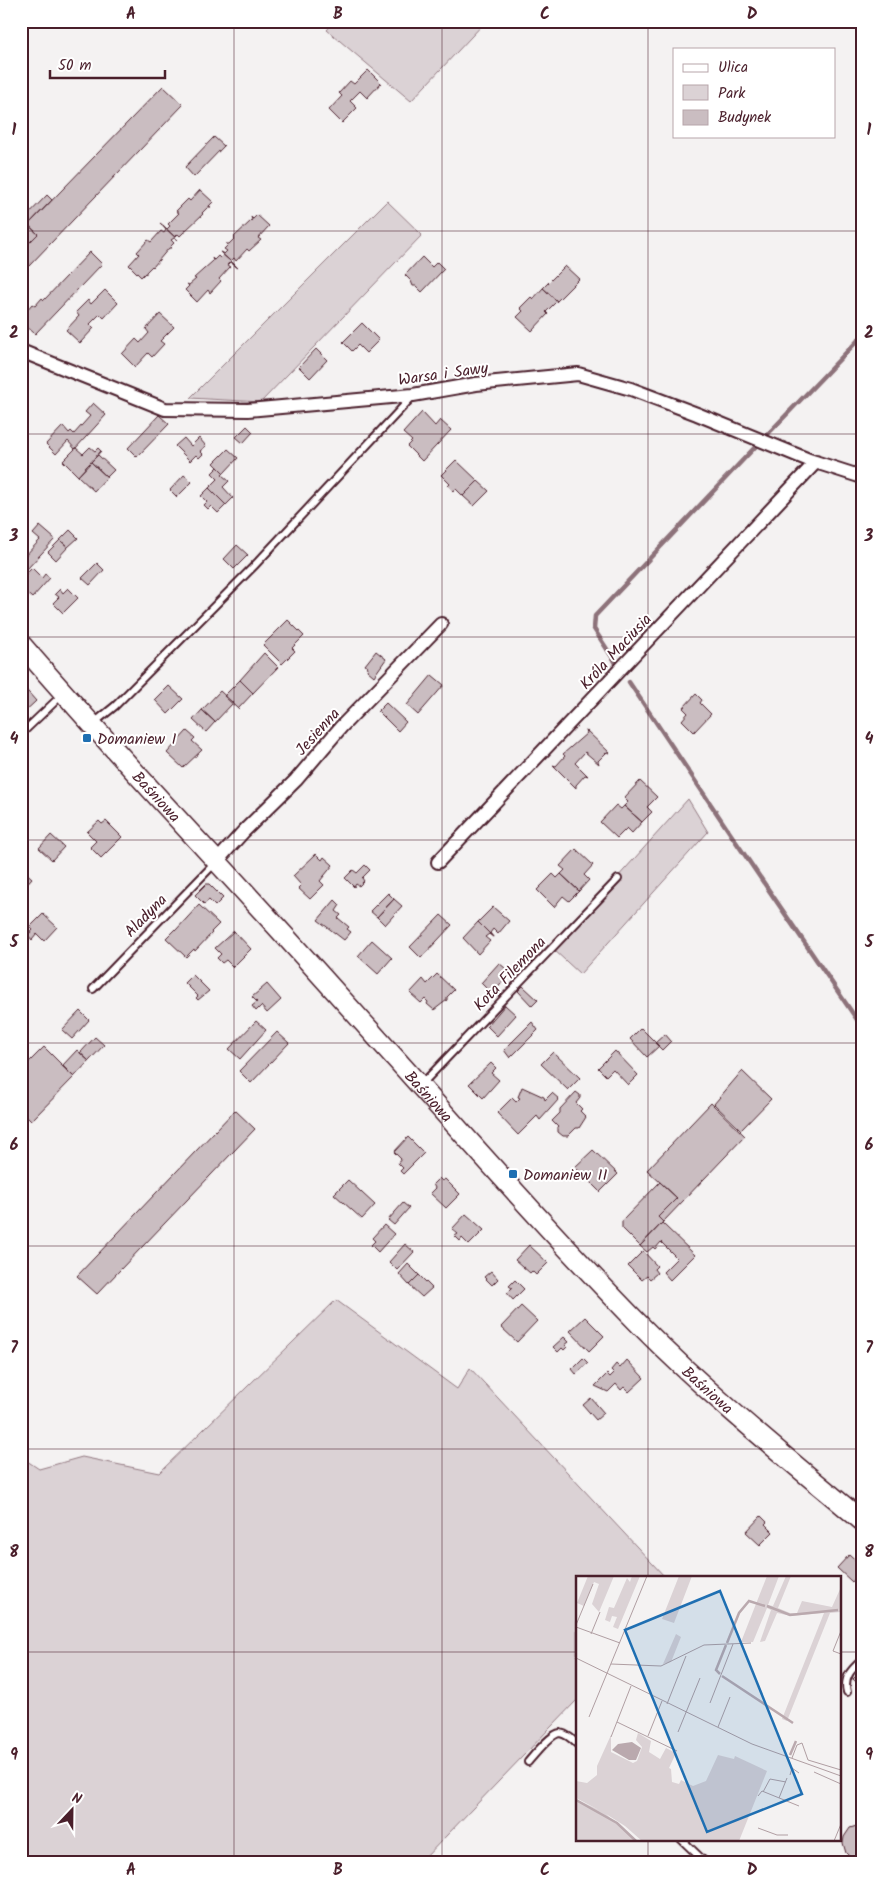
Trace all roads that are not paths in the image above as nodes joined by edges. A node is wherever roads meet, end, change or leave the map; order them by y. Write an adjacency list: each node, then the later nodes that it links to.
1 (21, 350): 2 (street, Warsa i Sawy)
2 (413, 395): 3 (street, Warsa i Sawy); 8 (lane)
3 (816, 462): 4 (street, Warsa i Sawy); 11 (street, Króla Maciusia)
4 (862, 477)
5 (441, 624): 10 (street, Jesienna)
6 (21, 644): 7 (main road, Baśniowa)
7 (64, 694): 8 (main road, Baśniowa); 9 (lane)
8 (92, 725): 10 (main road, Baśniowa)
9 (21, 734)
10 (217, 861): 13 (lane, Aladyna); 14 (main road, Baśniowa)
11 (438, 862)
12 (618, 879): 14 (lane, Kota Filemona)
13 (93, 989)
14 (420, 1086): 15 (main road, Baśniowa)
15 (862, 1521)
16 (862, 1660): 17 (lane)
17 (847, 1692)
18 (576, 1743): 19 (lane)
19 (528, 1762)
20 (685, 1840): 21 (lane)
21 (705, 1862)

